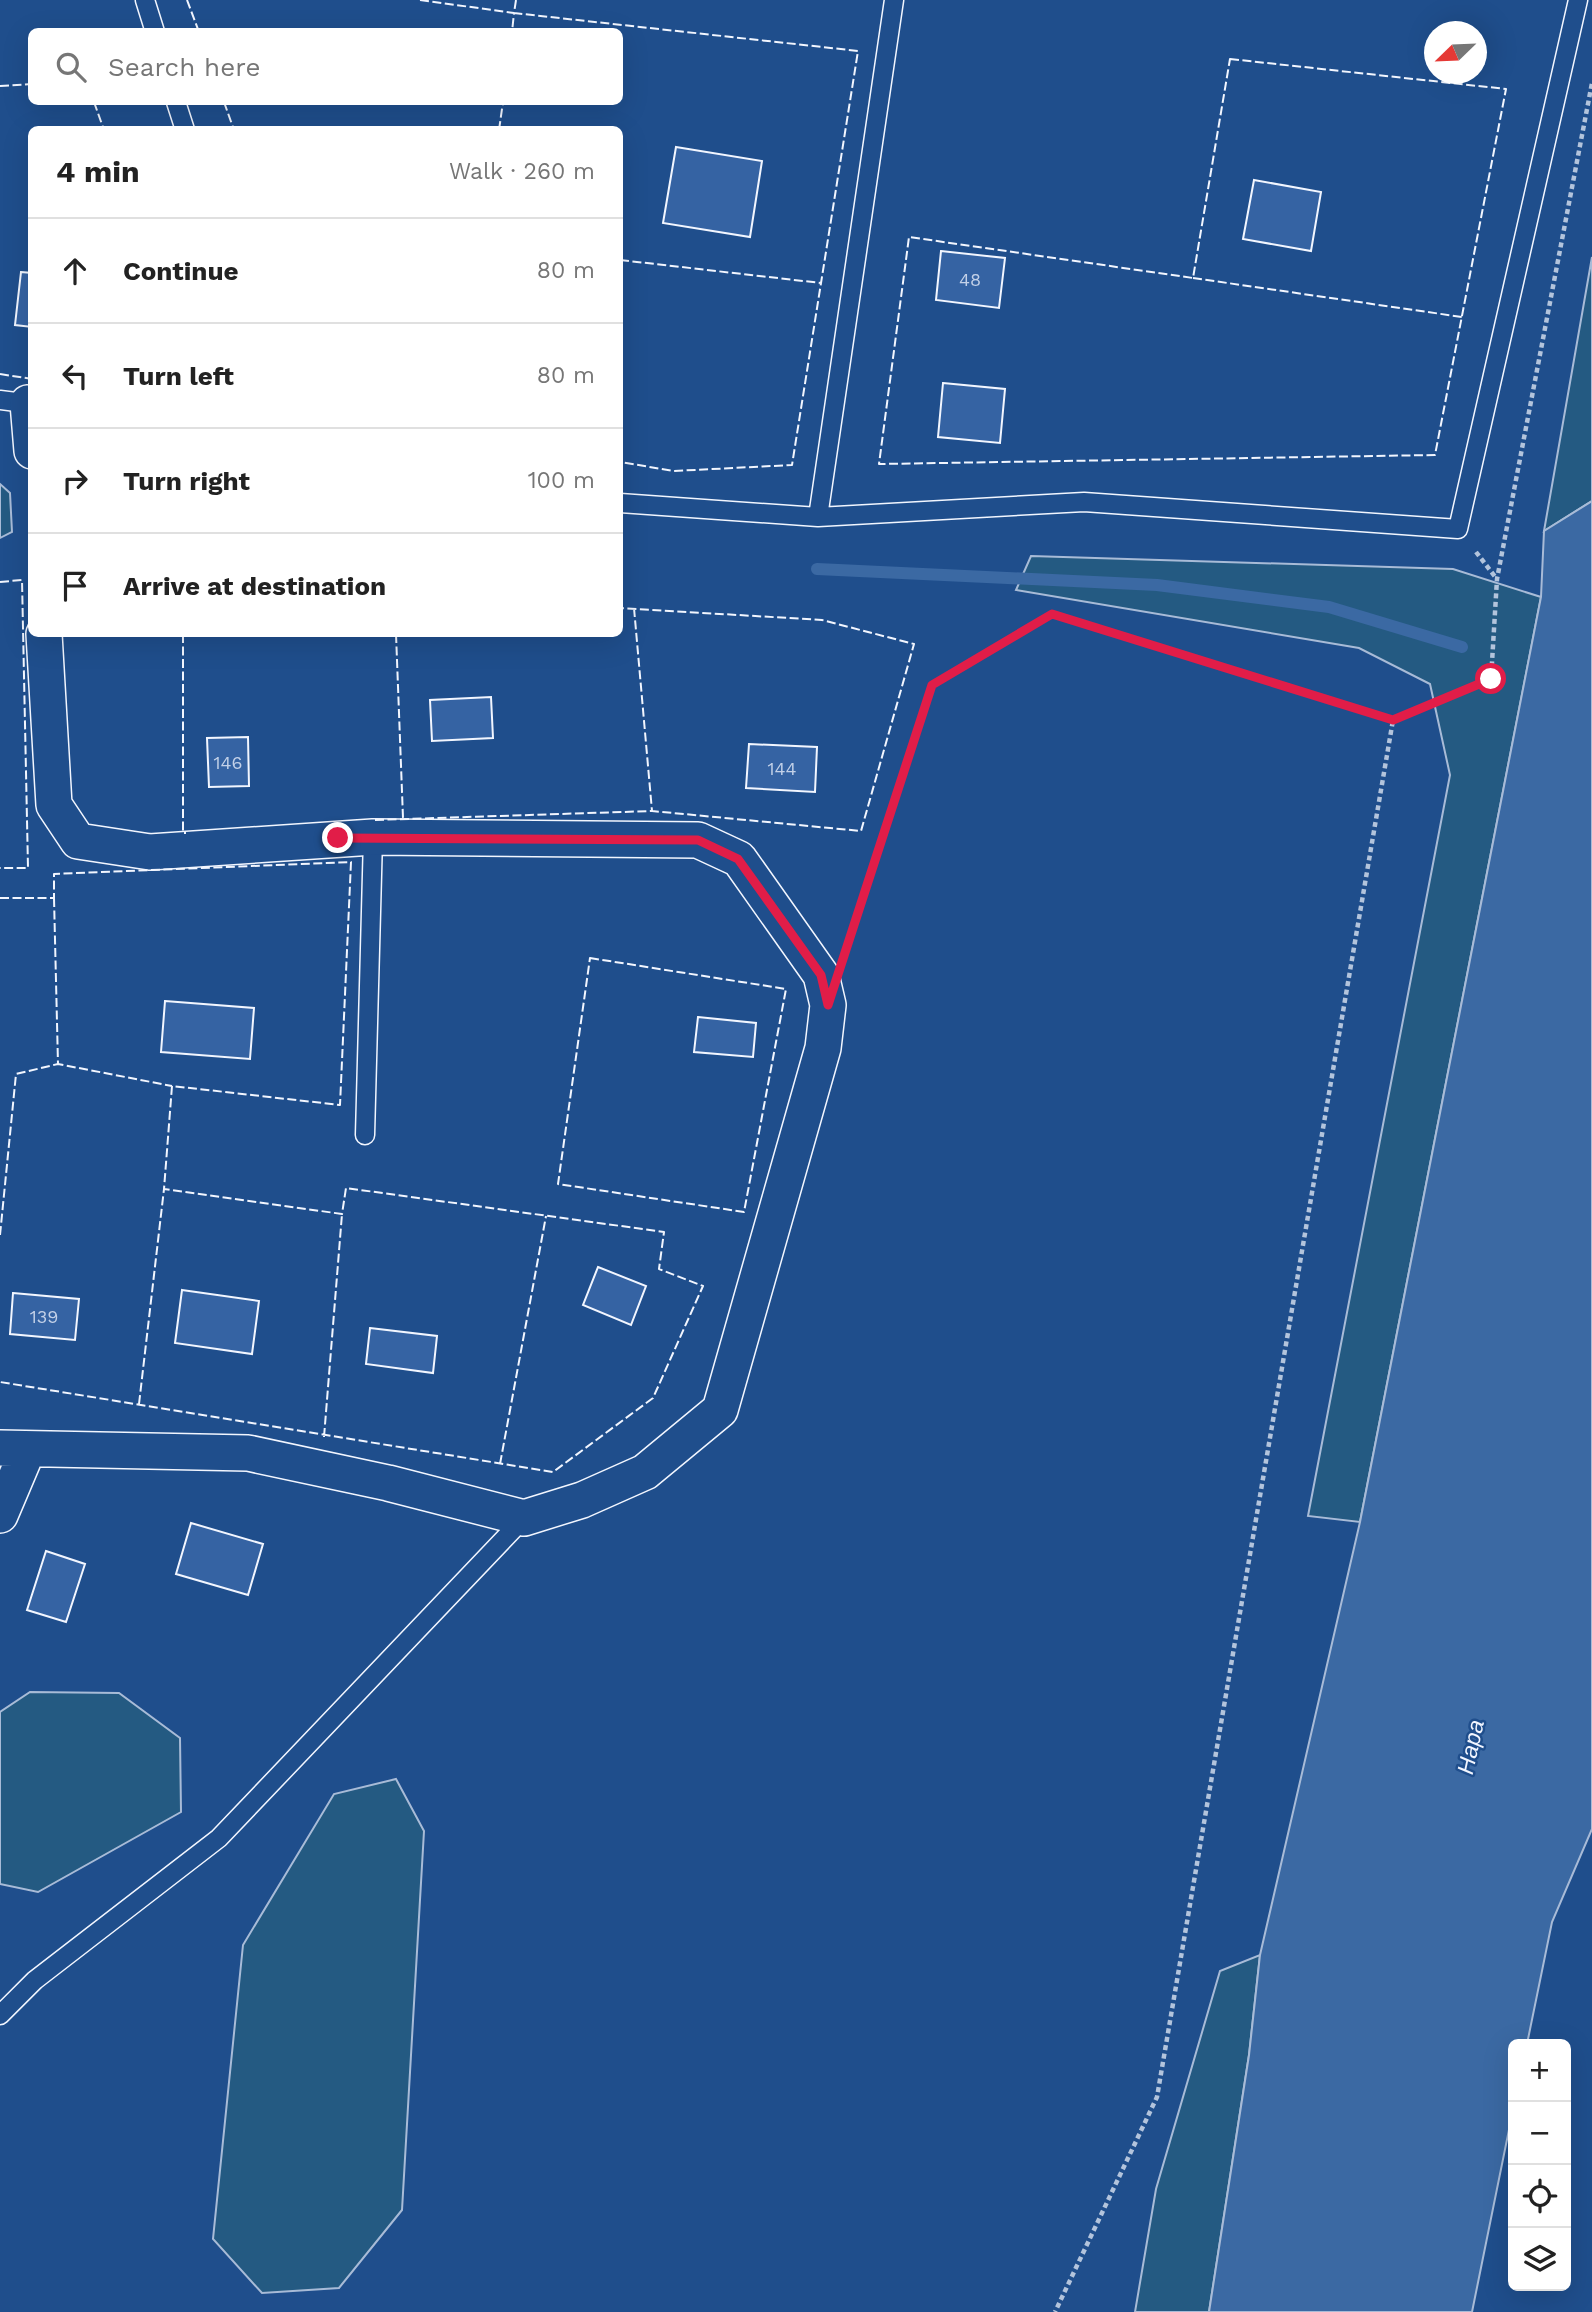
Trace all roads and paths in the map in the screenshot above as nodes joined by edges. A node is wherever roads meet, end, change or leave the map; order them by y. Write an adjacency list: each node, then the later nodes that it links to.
1 (145, 0): 4 (lane)
2 (894, 0): 11 (lane)
3 (1578, 0): 12 (lane)
4 (154, 28)
5 (1592, 83): 13 (path)
6 (177, 105): 7 (lane)
7 (184, 126)
8 (20, 402): 9 (street)
9 (28, 435)
10 (623, 503): 11 (lane)
11 (818, 517): 12 (lane)
12 (1458, 529): 13 (path)
13 (1497, 579): 15 (path)
14 (44, 637): 16 (street)
15 (1393, 720): 17 (path); 23 (path)
16 (373, 837): 18 (lane); 21 (street)
17 (846, 951)
18 (365, 1135)
19 (14, 1449): 20 (street); 21 (street)
20 (0, 1515)
21 (524, 1518): 22 (lane)
22 (0, 2015)
23 (1055, 2312)

